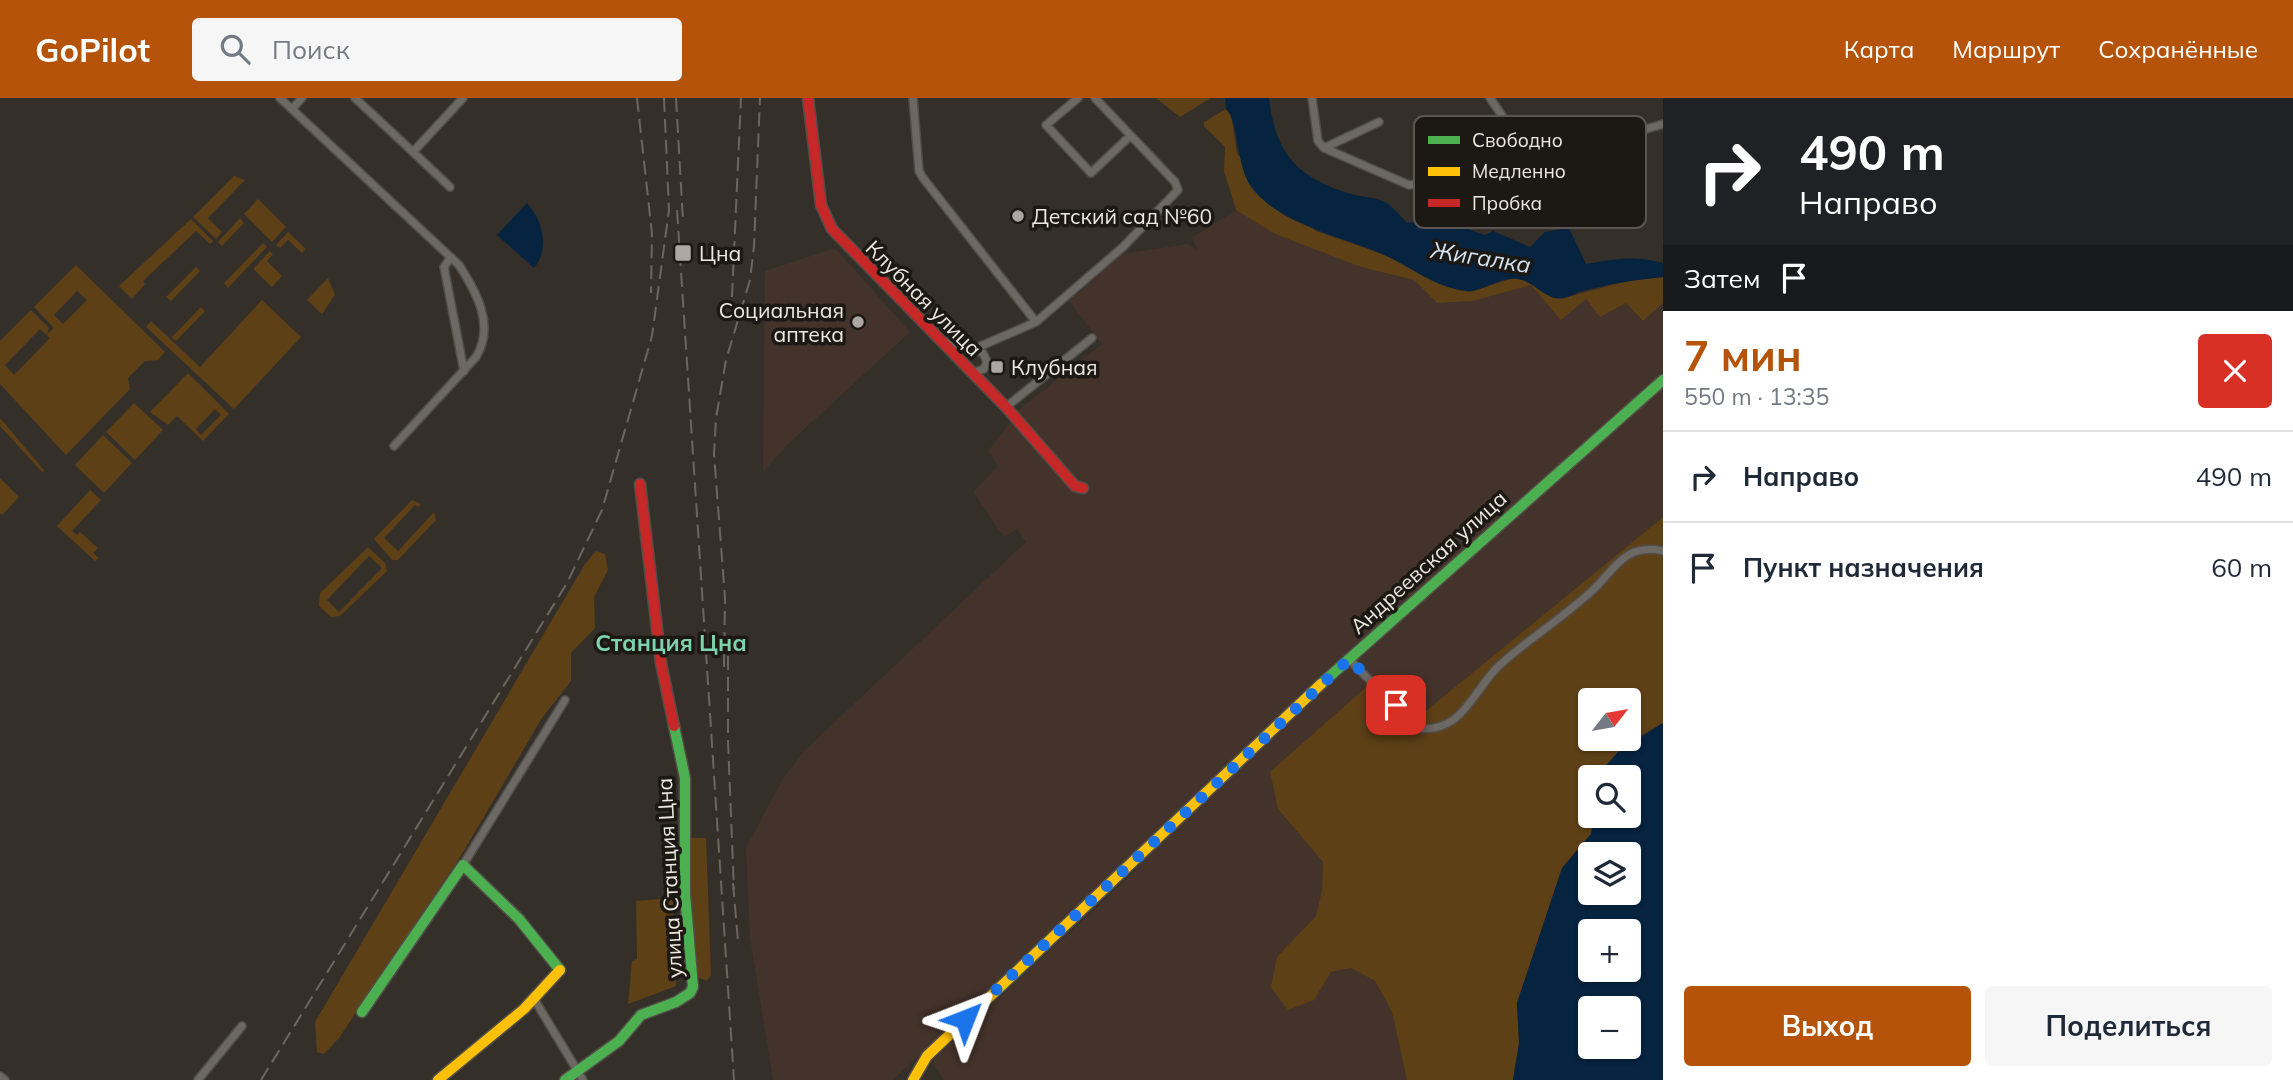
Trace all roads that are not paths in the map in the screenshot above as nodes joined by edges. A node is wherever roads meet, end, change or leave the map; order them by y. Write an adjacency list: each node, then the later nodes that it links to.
1 (280, 98): 11 (street)
2 (302, 98): 11 (street)
3 (355, 98): 18 (street)
4 (463, 98): 18 (street)
5 (808, 98): 24 (street, Клубная улица)
6 (912, 98): 22 (street)
7 (1078, 98): 16 (street)
8 (1095, 98): 16 (street)
9 (1312, 98): 17 (street)
10 (1490, 98): 12 (street)
11 (292, 109): 21 (street)
12 (1502, 116)
13 (1379, 122): 17 (street)
14 (1663, 124): 15 (street)
15 (1646, 129)
16 (1129, 137): 22 (street)
17 (1324, 148): 19 (street)
18 (413, 152): 20 (street)
19 (1414, 185)
20 (450, 187)
21 (451, 257): 26 (street); 26 (street)
22 (1036, 322): 25 (street)
23 (1093, 338): 29 (street)
24 (940, 341): 25 (street); 27 (street, Клубная улица)
25 (974, 349): 27 (street)
26 (464, 370): 30 (street)
27 (972, 373): 29 (street, Клубная улица)
28 (1663, 380): 34 (street, Андреевская улица)
29 (1006, 407): 32 (street, Клубная улица)
30 (394, 446)
31 (640, 484): 41 (street, улица Станция Цна)
32 (1083, 488)
33 (1663, 551): 34 (street)
34 (1349, 659): 46 (street, Андреевская улица)
35 (565, 700): 36 (street)
36 (463, 865): 37 (street); 38 (street)
37 (534, 999): 41 (street); 44 (street)
38 (362, 1012)
39 (242, 1026): 43 (street)
40 (0, 1076): 42 (street)
41 (580, 1076): 45 (street)
42 (5, 1080)
43 (198, 1080)
44 (438, 1080)
45 (565, 1080)
46 (913, 1080)

